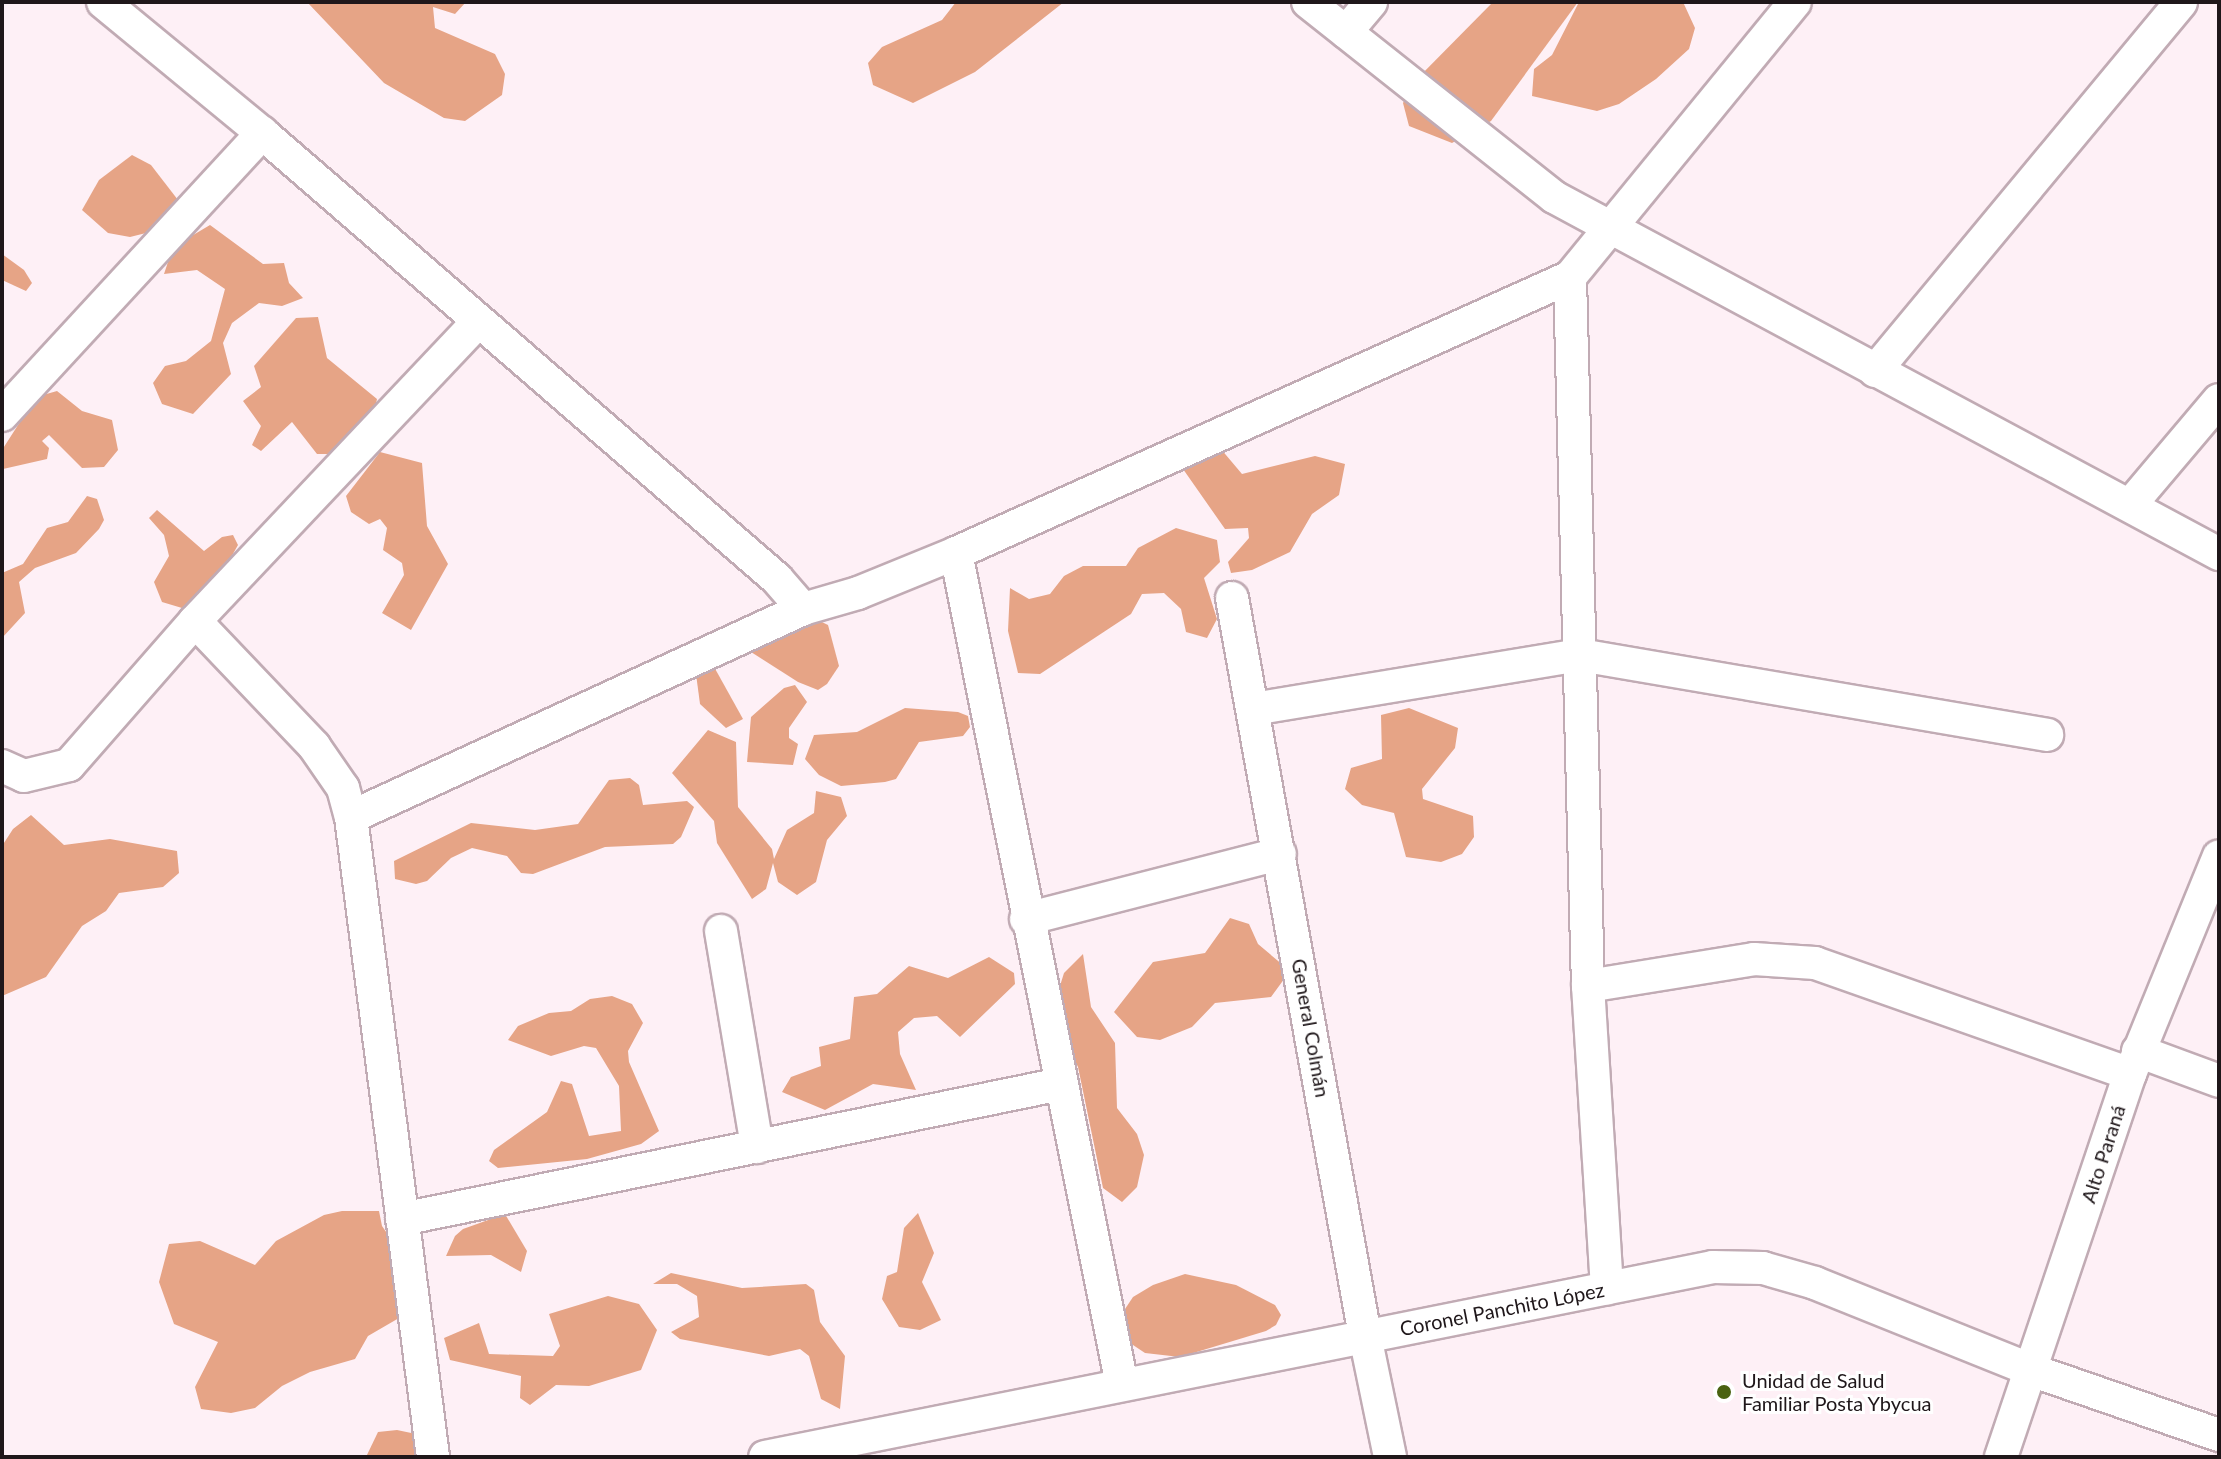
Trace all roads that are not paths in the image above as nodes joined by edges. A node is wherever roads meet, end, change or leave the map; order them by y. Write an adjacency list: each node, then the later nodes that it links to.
1 (103, 2): 7 (street)
2 (1308, 2): 6 (street)
3 (1371, 2): 6 (street)
4 (1795, 2): 8 (street)
5 (2181, 2): 11 (street)
6 (1346, 32): 8 (street)
7 (262, 133): 10 (street); 13 (street)
8 (1611, 228): 9 (street); 11 (street)
9 (1570, 277): 15 (street); 20 (street)
10 (478, 322): 18 (street); 19 (street)
11 (1875, 371): 14 (street)
12 (2219, 400): 14 (street)
13 (2, 415)
14 (2131, 504): 16 (street)
15 (956, 553): 18 (street); 27 (street)
16 (2219, 554)
17 (1232, 598): 21 (street, General Colmán)
18 (803, 609): 24 (street)
19 (195, 621): 23 (street); 24 (street)
20 (1580, 655): 21 (street); 22 (street); 29 (street)
21 (1253, 709): 25 (street, General Colmán)
22 (2047, 735)
23 (2, 766)
24 (351, 817): 34 (street)
25 (1280, 854): 27 (street); 36 (street, General Colmán)
26 (2219, 856): 30 (street, Alto Paraná)
27 (1026, 919): 32 (street)
28 (721, 931): 33 (street)
29 (1588, 986): 30 (street); 35 (street)
30 (2134, 1063): 31 (street); 37 (street, Alto Paraná)
31 (2219, 1081)
32 (1061, 1084): 33 (street); 38 (street)
33 (757, 1147): 34 (street)
34 (402, 1219): 40 (street)
35 (1607, 1288): 36 (street, Coronel Panchito López); 37 (street, Coronel Panchito López)
36 (1365, 1336): 38 (street, Coronel Panchito López); 42 (street, General Colmán)
37 (2031, 1370): 39 (street, Coronel Panchito López); 43 (street, Alto Paraná)
38 (1122, 1385): 41 (street, Coronel Panchito López)
39 (2219, 1435)
40 (433, 1457)
41 (769, 1457)
42 (1390, 1457)
43 (2001, 1457)

